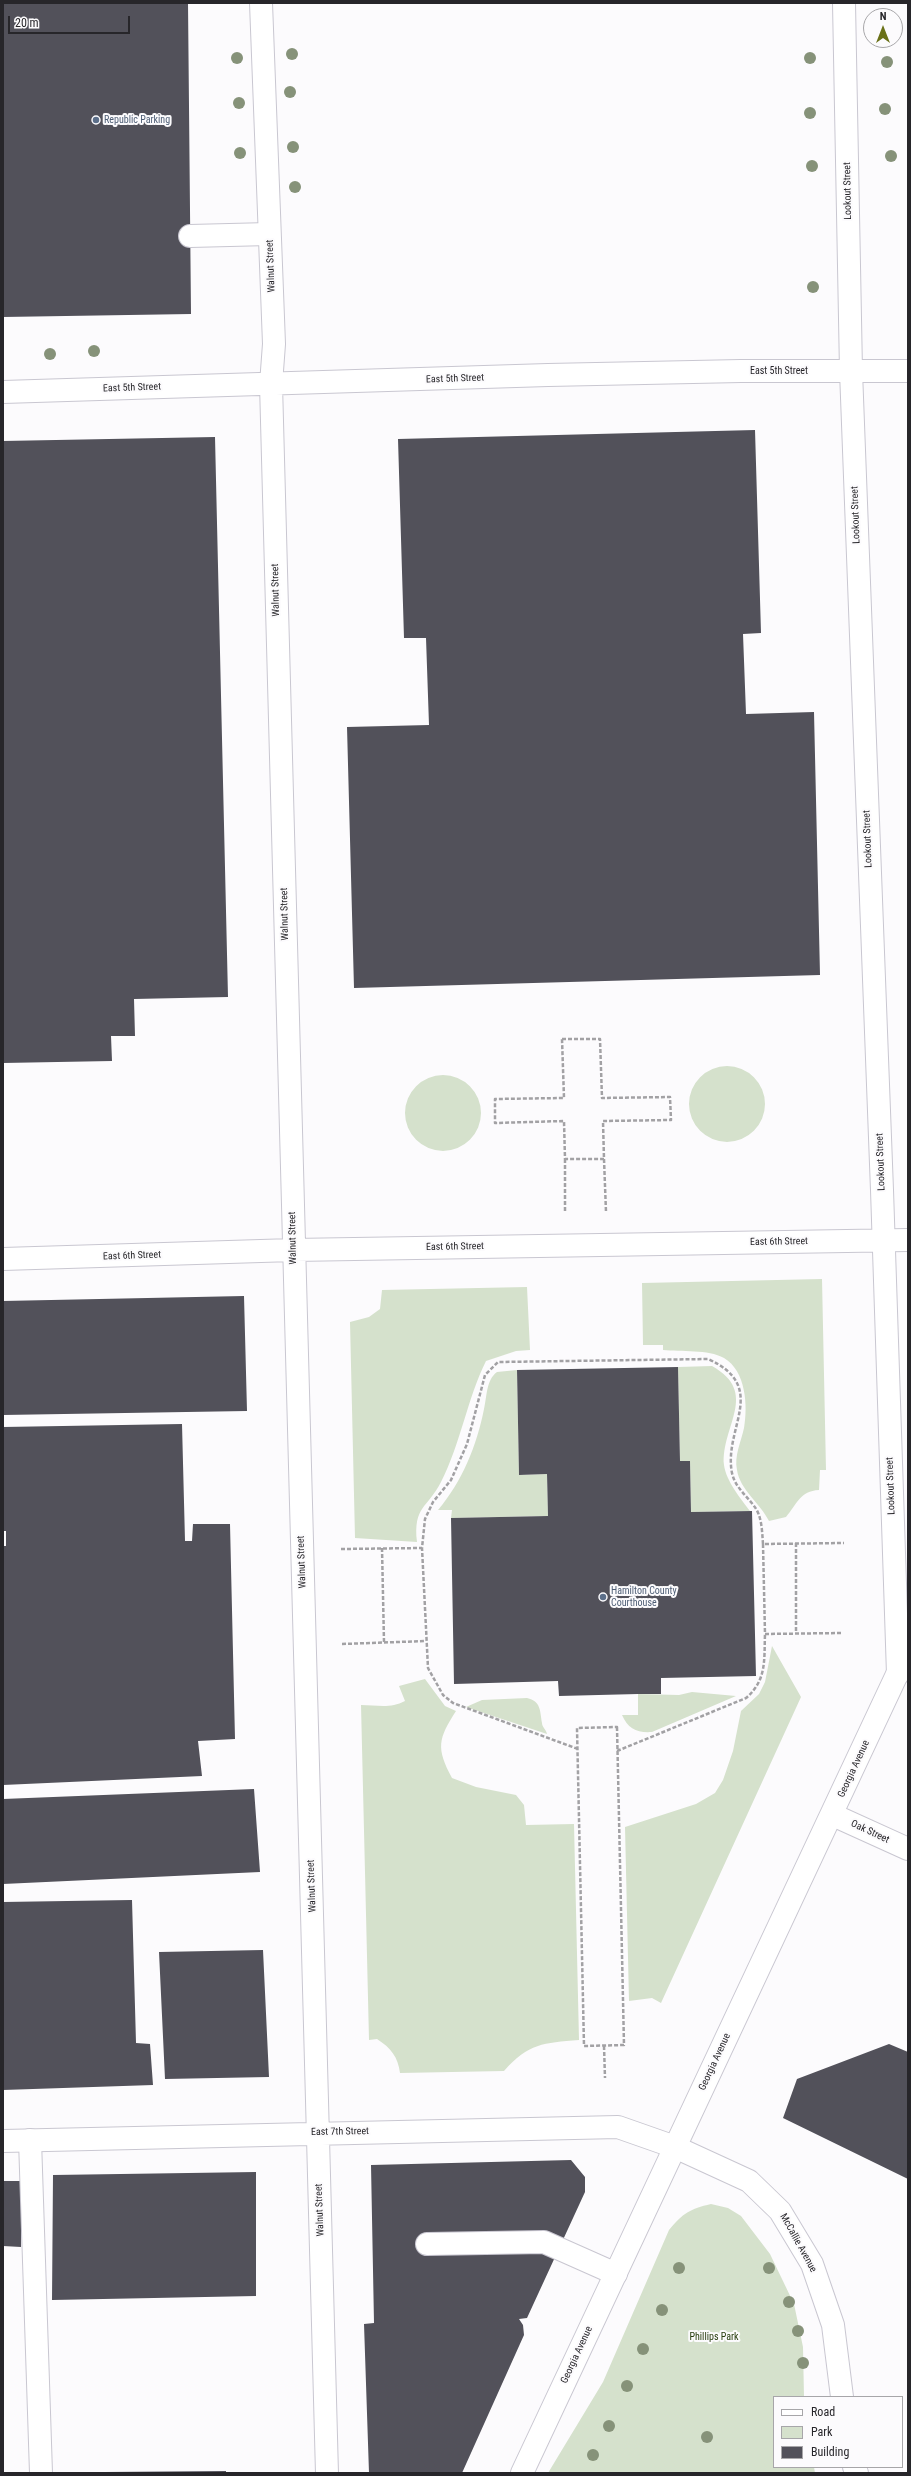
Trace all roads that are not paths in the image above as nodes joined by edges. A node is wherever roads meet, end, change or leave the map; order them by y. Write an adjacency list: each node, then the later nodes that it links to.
1 (261, 3): 3 (street, Walnut Street)
2 (844, 3): 5 (street, Lookout Street)
3 (269, 234): 4 (street); 7 (street, Walnut Street)
4 (190, 236)
5 (851, 371): 6 (street, East 5th Street); 7 (street, East 5th Street); 9 (street, Lookout Street)
6 (908, 371)
7 (271, 384): 8 (street, East 5th Street); 11 (street, Walnut Street)
8 (3, 392)
9 (883, 1240): 10 (street, East 6th Street); 11 (street, East 6th Street); 14 (street, Lookout Street)
10 (908, 1240)
11 (293, 1250): 12 (street, East 6th Street); 17 (street, Walnut Street)
12 (3, 1259)
13 (908, 1651): 14 (street, Georgia Avenue)
14 (898, 1674): 15 (street, Georgia Avenue)
15 (833, 1815): 16 (street, Oak Street); 20 (street, Georgia Avenue)
16 (908, 1849)
17 (318, 2132): 18 (street, East 7th Street); 20 (street, East 7th Street); 25 (street, Walnut Street)
18 (30, 2140): 19 (street, East 7th Street); 24 (street)
19 (3, 2141)
20 (675, 2147): 22 (street, Georgia Avenue); 23 (street, McCallie Avenue)
21 (427, 2244): 22 (street)
22 (616, 2274): 26 (street, Georgia Avenue)
23 (842, 2396)
24 (41, 2473)
25 (327, 2473)
26 (522, 2473)

